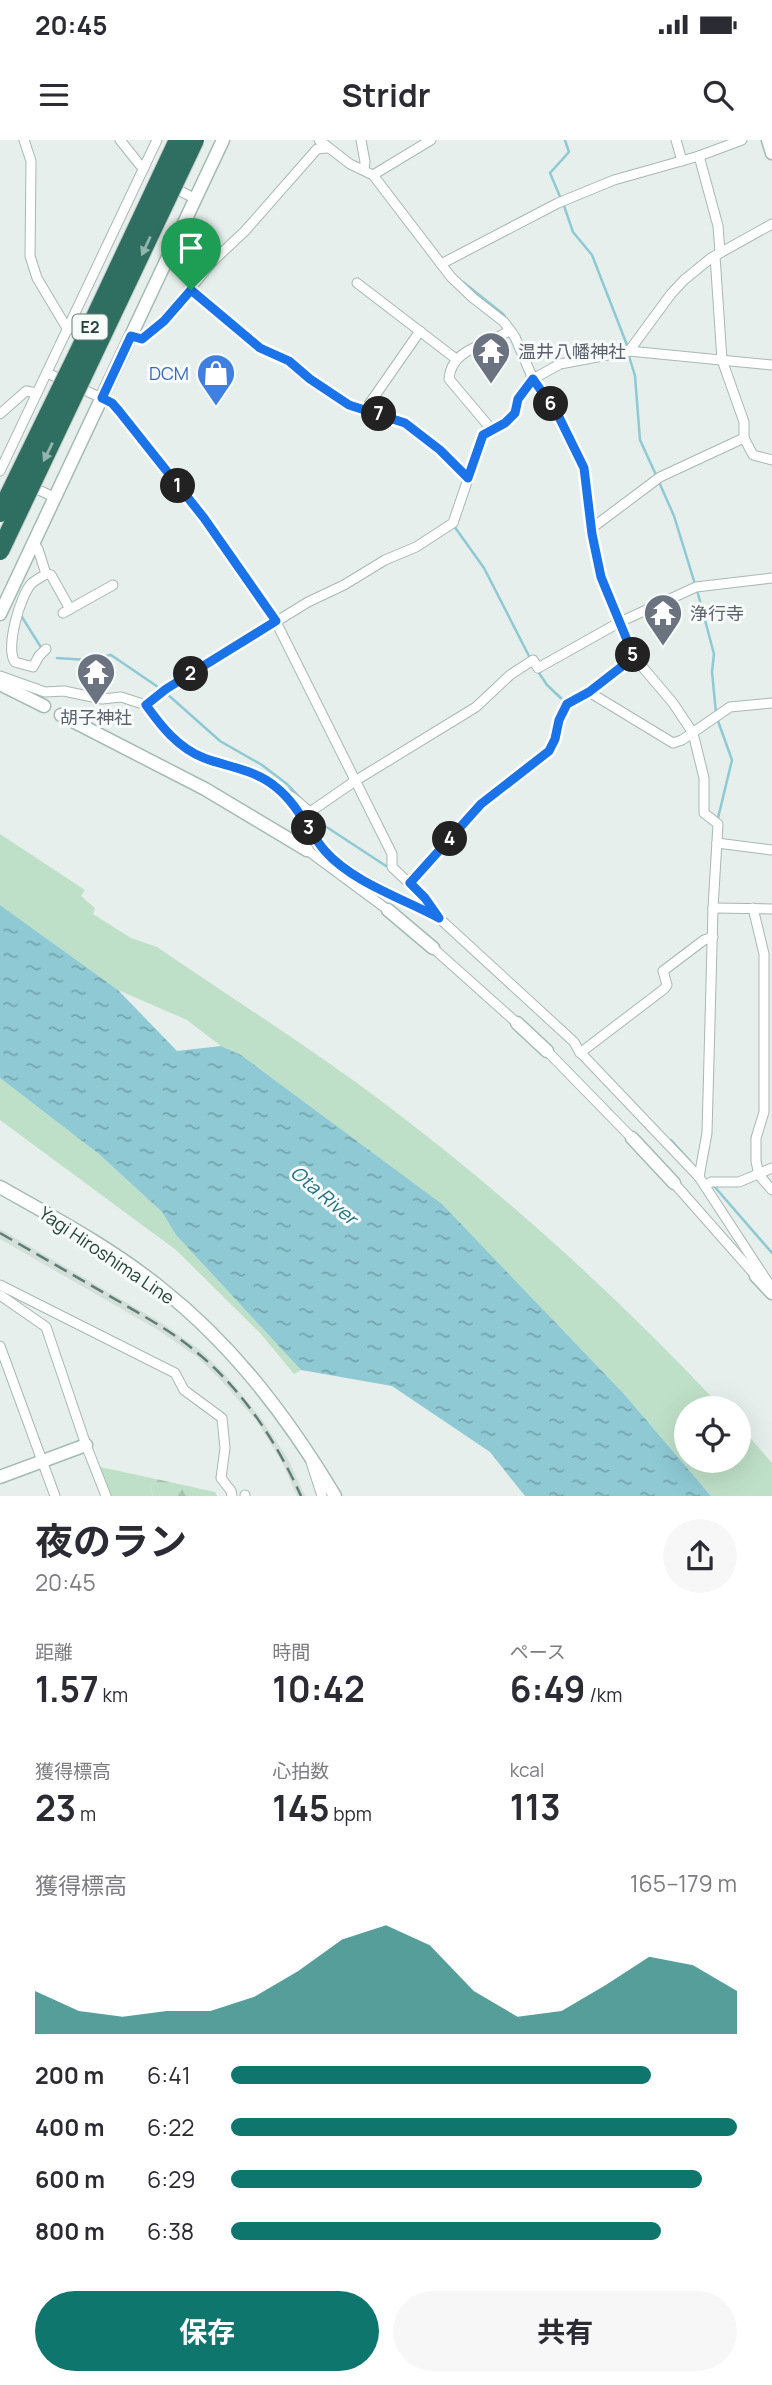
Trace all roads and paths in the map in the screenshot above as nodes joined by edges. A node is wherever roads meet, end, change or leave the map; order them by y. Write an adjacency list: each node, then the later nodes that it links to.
1 (24, 140): 27 (street)
2 (120, 140): 17 (street)
3 (157, 140): 17 (street)
4 (178, 140): 47 (highway, E2, bridge)
5 (195, 140): 50 (highway, E2, one-way to 50, bridge)
6 (223, 140): 19 (street)
7 (319, 140): 13 (street)
8 (361, 140): 18 (street)
9 (431, 140): 18 (street)
10 (676, 140): 16 (street)
11 (743, 140): 15 (street)
12 (768, 140): 14 (street)
13 (327, 148): 18 (street); 23 (street)
14 (772, 153)
15 (699, 156): 16 (street); 22 (street)
16 (682, 161): 24 (street)
17 (143, 170): 19 (street); 27 (street)
18 (369, 173): 24 (street)
19 (196, 199): 21 (street)
20 (772, 224): 22 (street)
21 (182, 227): 23 (street); 30 (street)
22 (718, 254): 31 (street); 33 (street)
23 (213, 261): 26 (street)
24 (441, 264): 28 (street)
25 (358, 283): 29 (street)
26 (191, 290): 30 (street); 39 (street)
27 (68, 330): 35 (street)
28 (510, 330): 32 (street); 36 (street)
29 (421, 331): 32 (street); 39 (street)
30 (131, 336): 38 (street)
31 (629, 351): 33 (street); 36 (street)
32 (456, 359): 41 (street)
33 (722, 360): 34 (street); 42 (street)
34 (772, 365)
35 (47, 373): 37 (street); 38 (street)
36 (533, 379): 41 (street); 48 (street)
37 (37, 393): 40 (street); 44 (street)
38 (102, 398): 46 (street); 55 (street)
39 (365, 410): 45 (street)
40 (0, 414)
41 (492, 430): 45 (street)
42 (744, 438): 43 (street); 48 (street)
43 (772, 460)
44 (0, 471): 46 (street)
45 (468, 478): 55 (street)
46 (54, 497): 49 (street)
47 (0, 513)
48 (592, 527): 56 (street)
49 (33, 542): 51 (street); 54 (street)
50 (0, 551)
51 (46, 574): 53 (street); 57 (street)
52 (772, 578): 56 (street)
53 (112, 589)
54 (0, 614)
55 (276, 621): 63 (street); 67 (street)
56 (620, 622): 58 (street); 67 (street)
57 (46, 649)
58 (634, 657): 61 (street); 66 (street)
59 (0, 676): 63 (street)
60 (0, 684): 64 (street)
61 (589, 692): 66 (street); 72 (street)
62 (772, 703): 66 (street)
63 (146, 705): 68 (street)
64 (44, 706): 65 (street)
65 (61, 715): 70 (street)
66 (693, 733): 69 (street)
67 (355, 780): 68 (street); 72 (street)
68 (277, 787): 77 (street)
69 (717, 843): 71 (street); 73 (street)
70 (307, 850): 76 (street)
71 (772, 850)
72 (410, 883): 77 (street)
73 (713, 908): 74 (street); 78 (street)
74 (753, 908): 75 (street); 80 (street)
75 (772, 909)
76 (387, 910): 79 (street)
77 (439, 918): 83 (street)
78 (713, 937): 83 (street); 88 (street)
79 (433, 948): 81 (street)
80 (768, 974): 84 (street)
81 (517, 1023): 82 (street)
82 (547, 1051): 85 (street)
83 (580, 1053): 88 (street)
84 (767, 1062): 87 (street)
85 (632, 1138): 89 (street)
86 (772, 1168): 87 (street)
87 (759, 1175): 88 (street); 91 (street)
88 (702, 1182): 94 (street)
89 (674, 1184): 92 (street)
90 (0, 1187): 98 (street, Yagi Hiroshima Line)
91 (772, 1190)
92 (756, 1276): 94 (street)
93 (0, 1284): 103 (street)
94 (772, 1291)
95 (1, 1296): 97 (street)
96 (0, 1346): 99 (street)
97 (86, 1445): 99 (street); 102 (street)
98 (310, 1456): 104 (street); 105 (street, Yagi Hiroshima Line)
99 (43, 1461): 100 (street); 101 (street)
100 (0, 1477)
101 (55, 1496)
102 (106, 1496)
103 (232, 1496)
104 (322, 1496)
105 (335, 1496)

